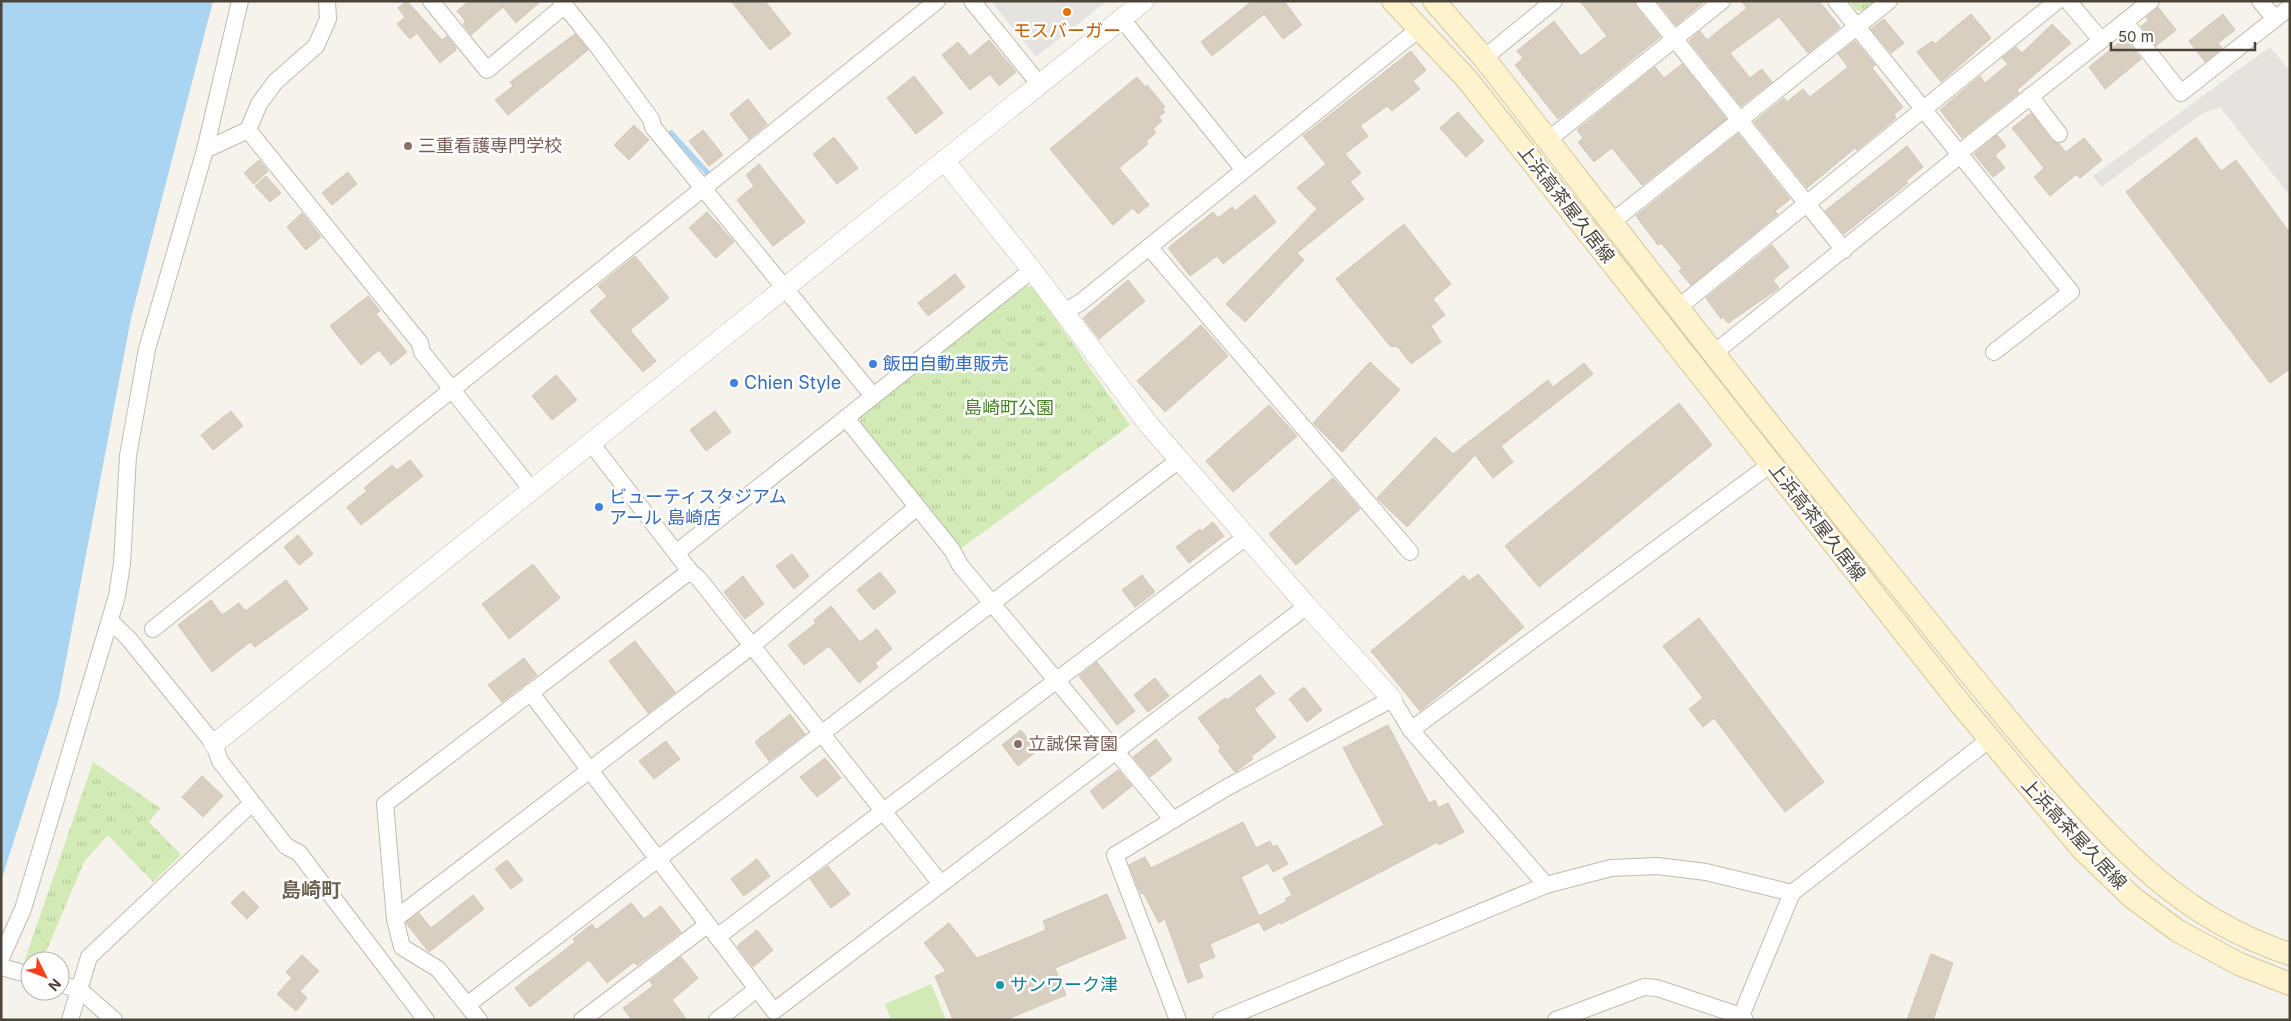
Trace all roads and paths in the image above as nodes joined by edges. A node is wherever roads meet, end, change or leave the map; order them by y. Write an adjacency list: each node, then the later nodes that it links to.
1 (240, 1): 35 (street)
2 (328, 1): 32 (street)
3 (431, 1): 18 (street)
4 (937, 1): 39 (street)
5 (972, 1): 28 (street)
6 (1144, 1): 20 (street)
7 (1393, 1): 24 (main road, 上浜高茶屋久居線)
8 (1434, 1): 27 (main road, 上浜高茶屋久居線)
9 (1554, 1): 27 (street)
10 (1644, 1): 25 (street)
11 (1722, 1): 25 (street)
12 (1836, 1): 23 (street)
13 (1889, 1): 23 (street)
14 (2058, 1): 30 (street)
15 (2068, 1): 26 (street)
16 (2151, 1): 22 (street)
17 (2260, 1): 21 (street)
18 (563, 3): 39 (street)
19 (2290, 7): 21 (street)
20 (1122, 19): 28 (street); 38 (street)
21 (2275, 19): 22 (street)
22 (2125, 22): 26 (street)
23 (1857, 27): 30 (street); 31 (street)
24 (1420, 28): 38 (street); 55 (main road, 上浜高茶屋久居線)
25 (1674, 40): 31 (street); 34 (street)
26 (2101, 40): 29 (street)
27 (1484, 58): 34 (main road, 上浜高茶屋久居線)
28 (1040, 84): 37 (street)
29 (2030, 96): 33 (street); 36 (street)
30 (1923, 110): 36 (street); 40 (street)
31 (1740, 122): 40 (street); 41 (street)
32 (248, 130): 35 (street); 50 (street)
33 (2059, 134)
34 (1548, 140): 41 (main road, 上浜高茶屋久居線)
35 (205, 150): 64 (street)
36 (1959, 153): 43 (street); 48 (street)
37 (944, 160): 44 (street); 45 (street)
38 (1244, 170): 42 (street)
39 (704, 189): 45 (street); 50 (street)
40 (1805, 203): 43 (street); 46 (street)
41 (1612, 222): 46 (main road, 上浜高茶屋久居線)
42 (1149, 247): 47 (street); 59 (street)
43 (1844, 250): 49 (street)
44 (1032, 270): 47 (street); 51 (street)
45 (785, 287): 51 (street); 53 (street)
46 (1678, 307): 49 (main road, 上浜高茶屋久居線)
47 (1064, 312): 54 (street)
48 (1994, 352)
49 (1714, 354): 70 (main road, 上浜高茶屋久居線)
50 (451, 390): 56 (street); 65 (street)
51 (873, 396): 52 (street)
52 (846, 418): 57 (street); 60 (street)
53 (591, 442): 56 (street); 60 (street)
54 (1179, 460): 58 (street); 62 (street)
55 (1771, 464): 71 (street); 73 (main road, 上浜高茶屋久居線)
56 (532, 490): 74 (street)
57 (917, 507): 62 (street); 66 (street)
58 (1246, 537): 63 (street); 67 (street)
59 (1410, 552)
60 (676, 553): 61 (street)
61 (690, 571): 66 (street); 68 (street)
62 (992, 605): 67 (street); 72 (street)
63 (1307, 606): 69 (street); 75 (street)
64 (110, 621): 74 (street); 88 (street)
65 (153, 629)
66 (752, 646): 72 (street); 76 (street)
67 (1056, 680): 75 (street); 78 (street)
68 (530, 692): 76 (street); 84 (street)
69 (1392, 699): 71 (street); 79 (street)
70 (2010, 723): 73 (main road); 87 (main road, 上浜高茶屋久居線)
71 (1411, 730): 82 (street)
72 (821, 734): 78 (street); 80 (street)
73 (1990, 739): 83 (street); 92 (main road, 上浜高茶屋久居線)
74 (214, 744): 77 (street)
75 (1116, 752): 79 (street); 81 (street)
76 (591, 771): 80 (street); 84 (street)
77 (252, 803): 89 (street); 95 (street)
78 (882, 811): 81 (street); 85 (street)
79 (1173, 820): 104 (street)
80 (657, 859): 85 (street); 96 (street)
81 (941, 884): 94 (street)
82 (1546, 885): 83 (street); 105 (street)
83 (1792, 893): 97 (street)
84 (395, 919): 86 (street)
85 (712, 931): 94 (street); 102 (street)
86 (402, 947): 89 (street); 96 (street)
87 (2290, 954)
88 (1, 958)
89 (380, 962): 100 (street)
90 (1, 967): 91 (street)
91 (20, 972)
92 (2290, 984)
93 (70, 987): 95 (street)
94 (757, 989): 103 (street)
95 (80, 990): 98 (street); 99 (street)
96 (467, 1005): 101 (street)
97 (1743, 1018): 106 (street)
98 (70, 1020)
99 (114, 1020)
100 (426, 1020)
101 (479, 1020)
102 (582, 1020)
103 (717, 1020)
104 (1178, 1020)
105 (1221, 1020)
106 (1556, 1020)

